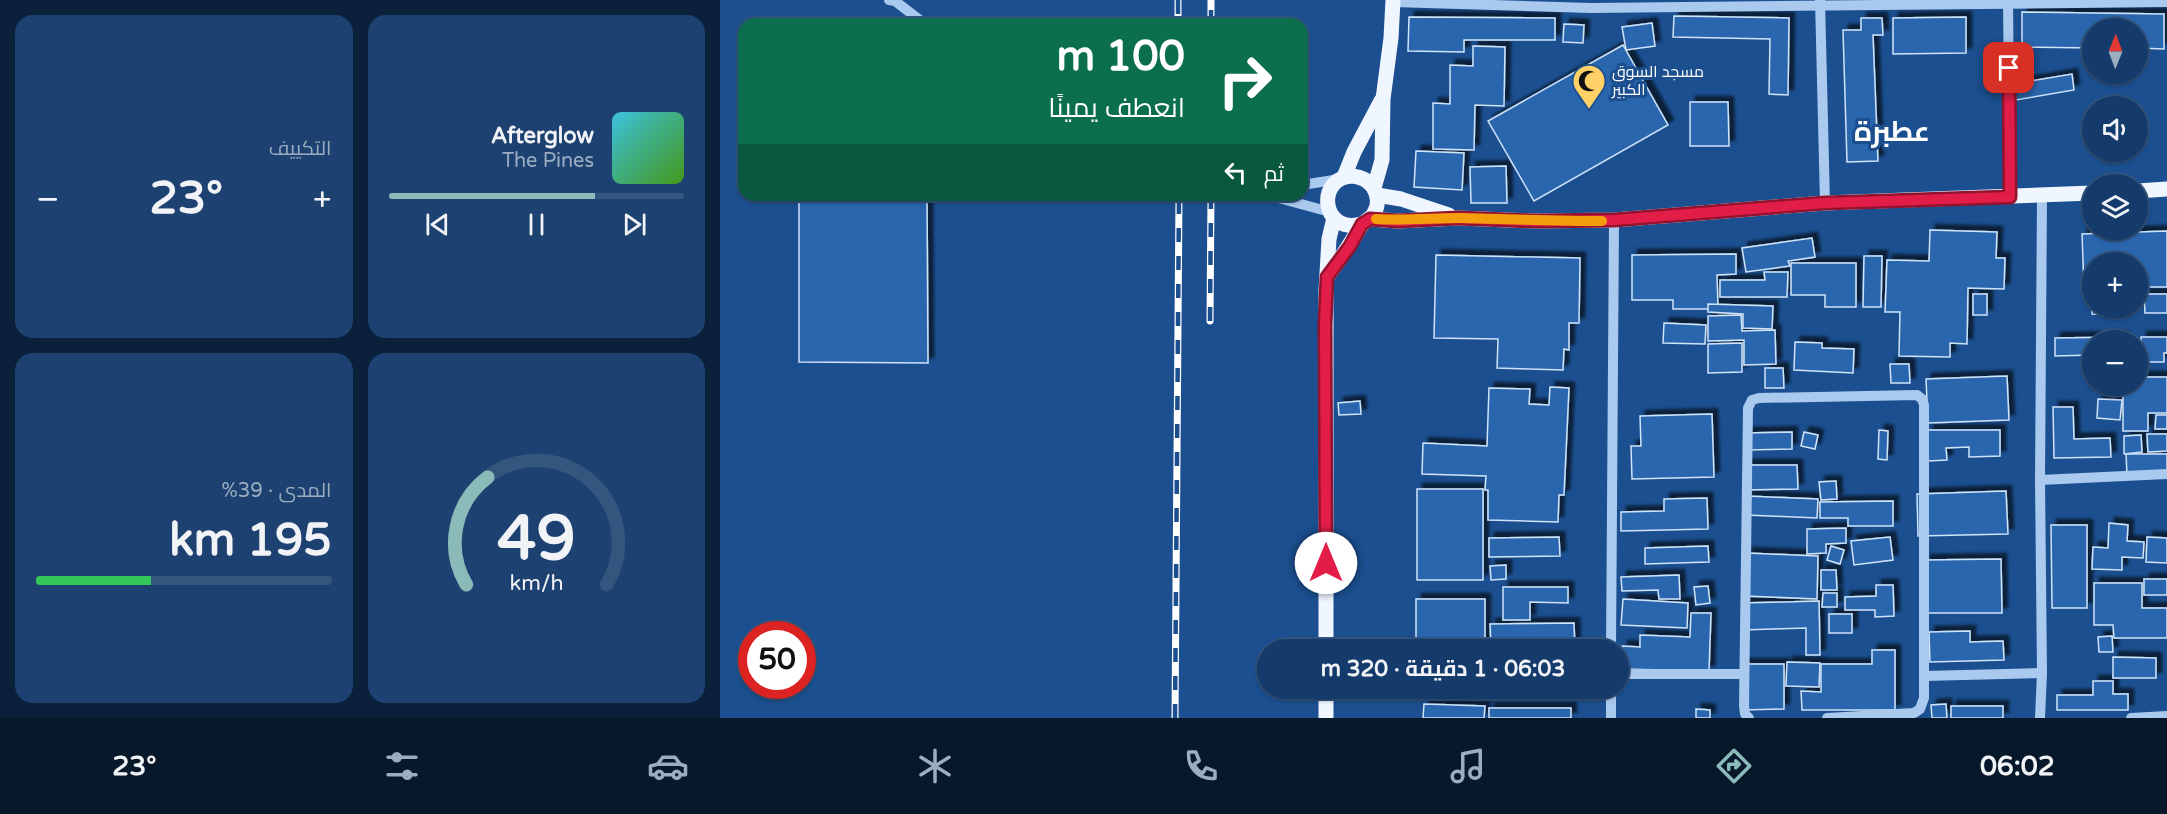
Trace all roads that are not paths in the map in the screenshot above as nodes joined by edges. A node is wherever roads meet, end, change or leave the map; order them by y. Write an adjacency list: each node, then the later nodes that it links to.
1 (888, 0): 9 (street)
2 (1393, 1): 5 (street); 10 (main road)
3 (2008, 2): 4 (street); 7 (street); 18 (street)
4 (2167, 2)
5 (1492, 3): 8 (street)
6 (1708, 3): 7 (street); 8 (street)
7 (1820, 3): 20 (street)
8 (1591, 4)
9 (918, 18)
10 (1383, 99): 11 (main road); 15 (main road)
11 (1342, 178): 12 (street); 15 (main road); 21 (main road)
12 (1308, 184)
13 (2167, 189): 14 (main road)
14 (2148, 190)
15 (1375, 192): 22 (main road); 24 (main road)
16 (2082, 194): 17 (main road)
17 (2042, 196): 18 (main road); 27 (street)
18 (2010, 197): 20 (main road)
19 (1287, 201): 21 (street)
20 (1825, 203): 23 (main road)
21 (1332, 215): 24 (main road); 25 (main road)
22 (1458, 218): 23 (main road); 24 (main road)
23 (1614, 220): 29 (street)
24 (1366, 221): 25 (main road)
25 (1327, 277): 28 (main road)
26 (2167, 474): 27 (street)
27 (2040, 480): 30 (street)
28 (1326, 639)
29 (1611, 639)
30 (2042, 673): 33 (street); 41 (street)
31 (1629, 674): 32 (street)
32 (1744, 674): 33 (street); 39 (street)
33 (1924, 676): 40 (street)
34 (1326, 699): 37 (main road)
35 (1611, 699): 38 (street)
36 (2167, 716): 42 (street)
37 (1326, 718)
38 (1611, 718)
39 (1749, 718)
40 (1827, 718)
41 (2040, 718)
42 (2132, 718)

